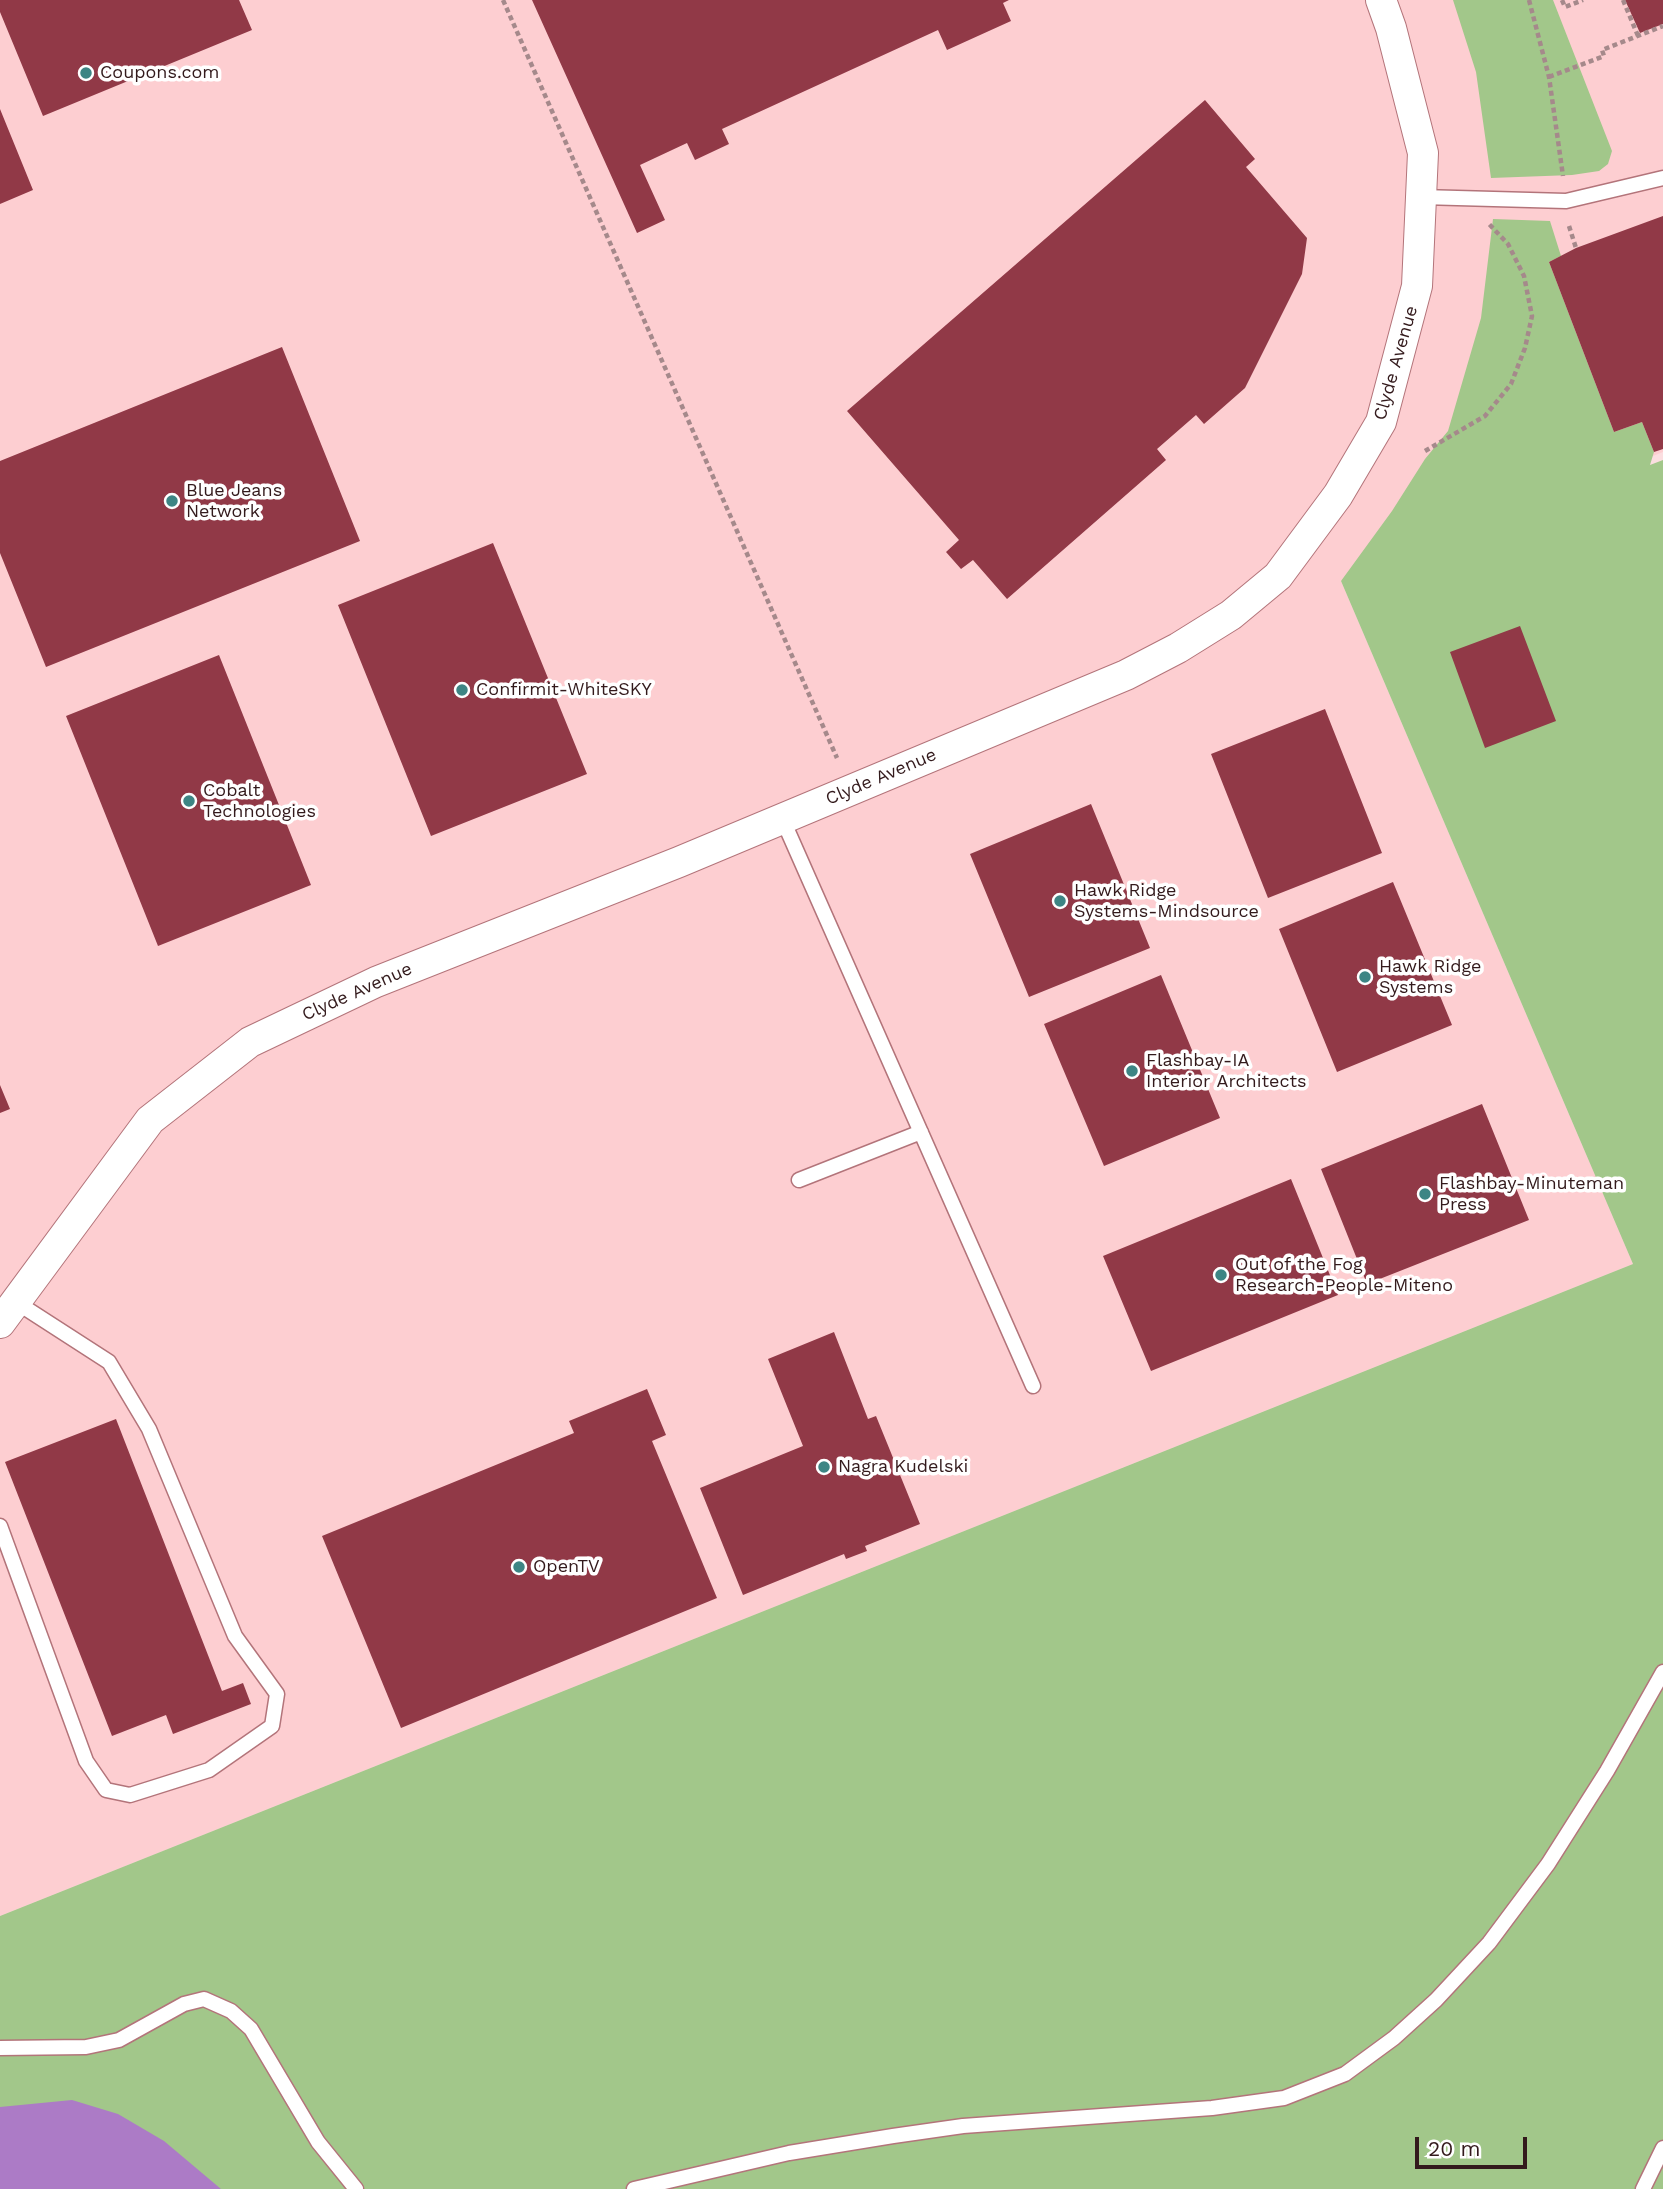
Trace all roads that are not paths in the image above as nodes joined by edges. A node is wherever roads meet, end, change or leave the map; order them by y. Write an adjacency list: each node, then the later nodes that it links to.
1 (1381, 0): 3 (street, Clyde Avenue)
2 (1663, 178): 3 (lane)
3 (1421, 197): 4 (street, Clyde Avenue)
4 (782, 818): 5 (lane); 7 (street, Clyde Avenue)
5 (921, 1132): 6 (lane); 8 (lane)
6 (799, 1180)
7 (8, 1313): 9 (lane)
8 (1033, 1386)
9 (0, 1526)
10 (1663, 1672): 14 (lane)
11 (0, 2048): 13 (lane)
12 (1663, 2148): 15 (lane)
13 (356, 2189)
14 (634, 2189)
15 (1643, 2189)

